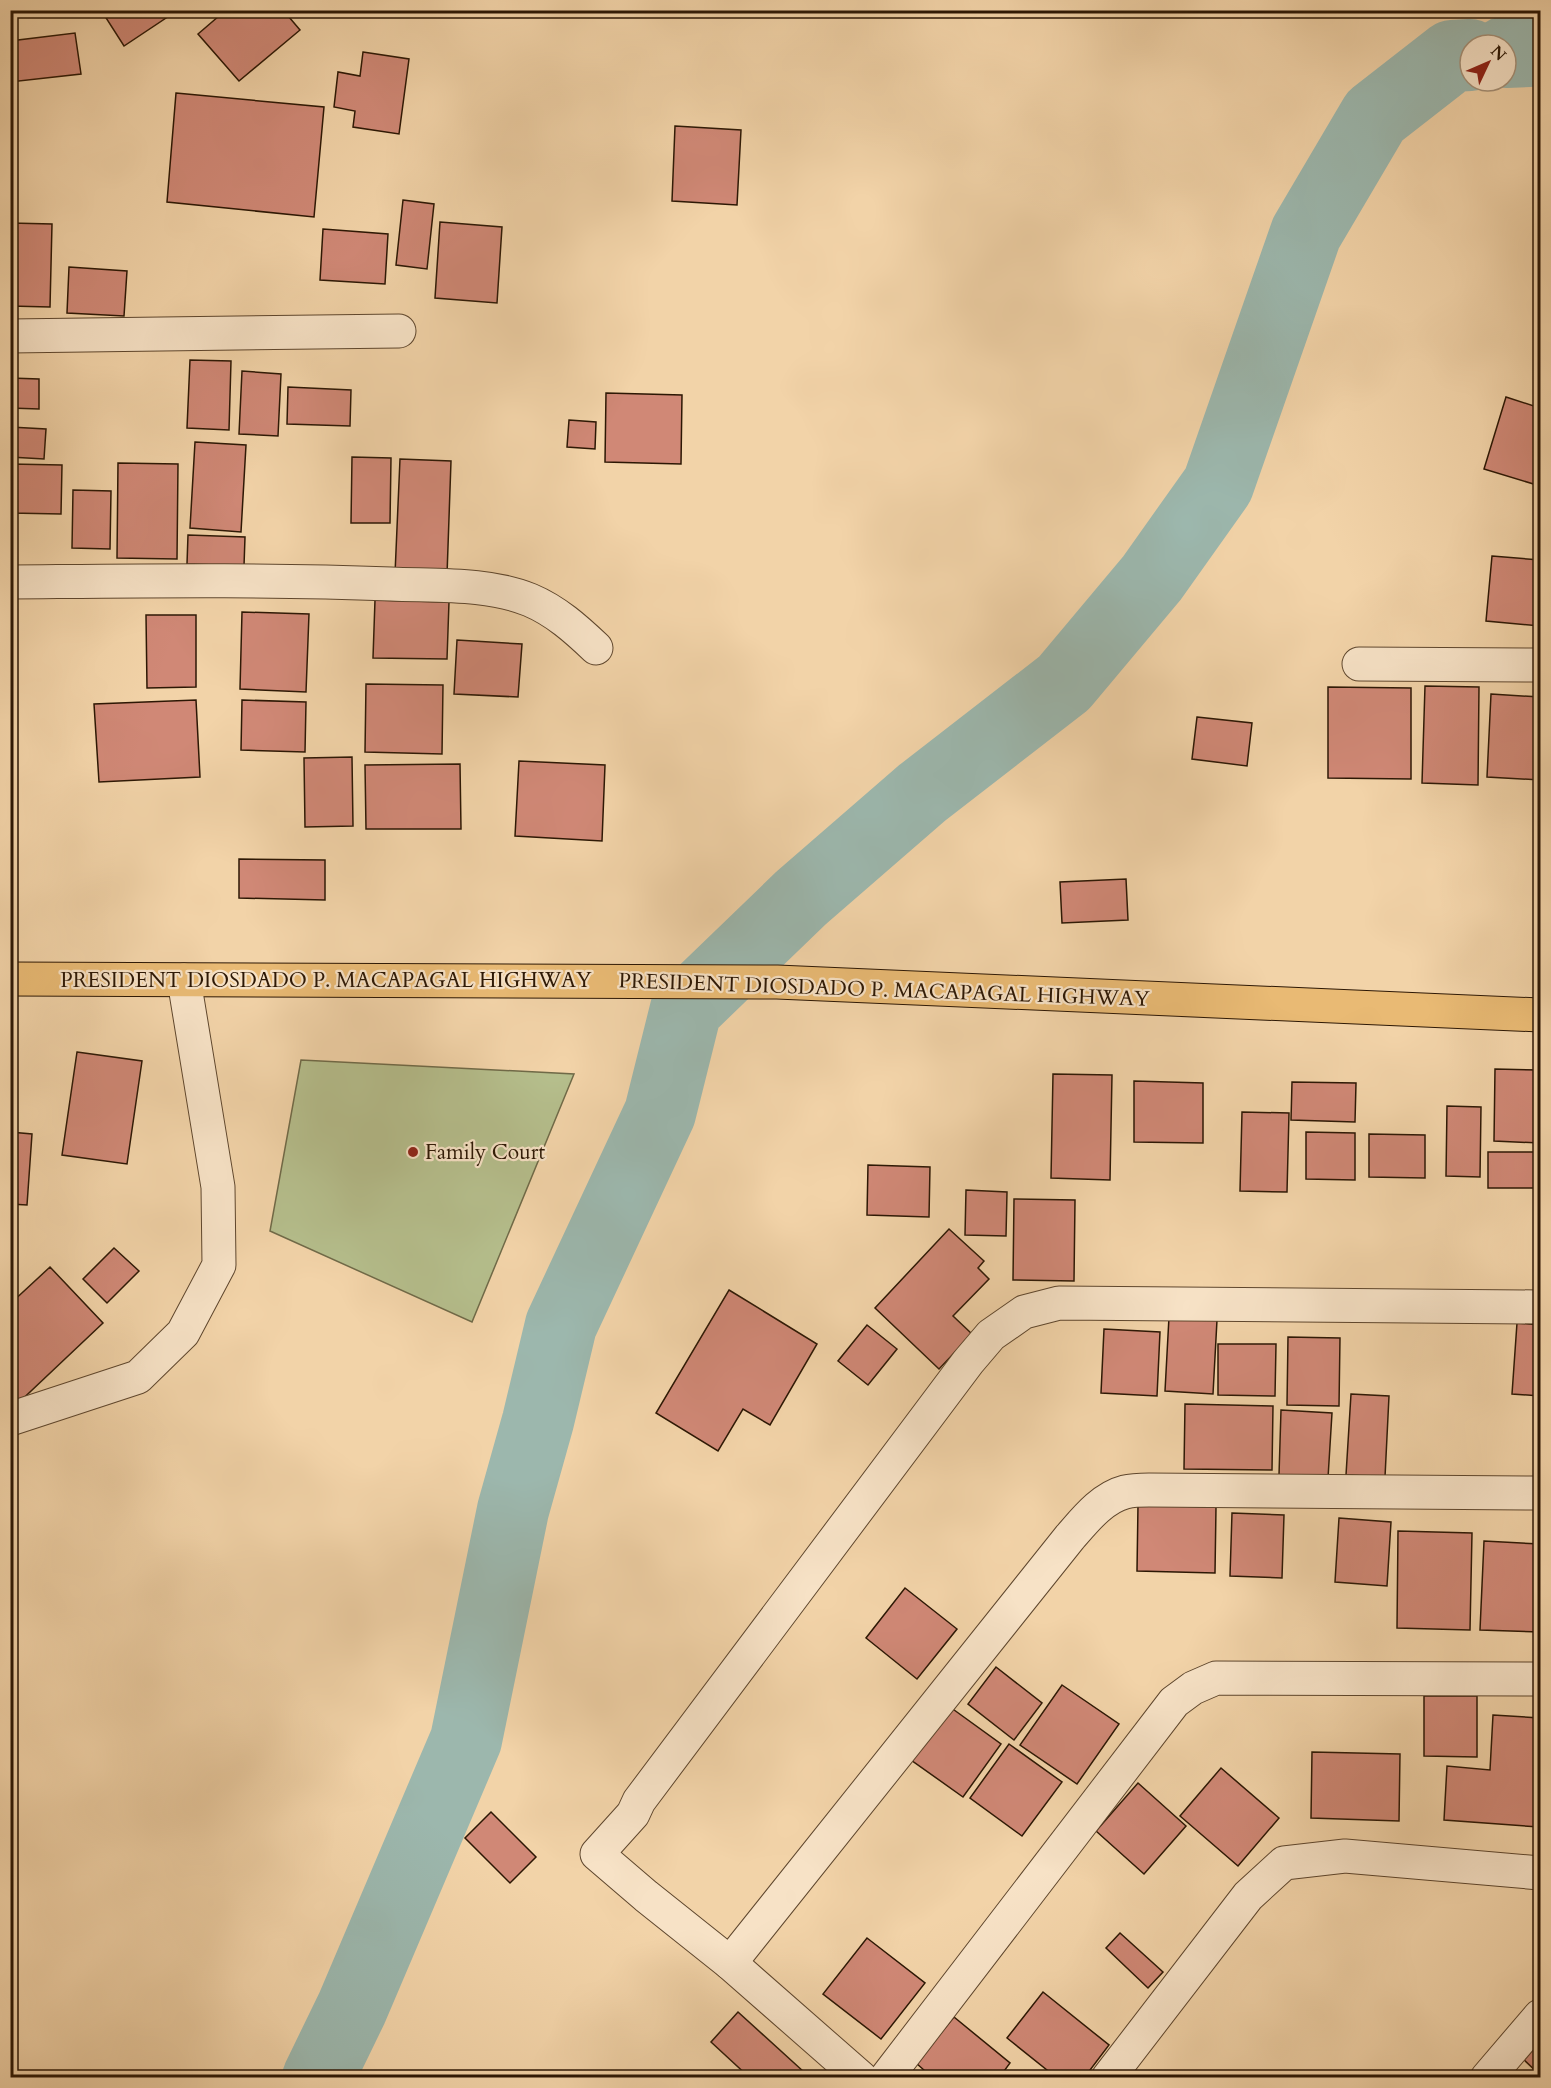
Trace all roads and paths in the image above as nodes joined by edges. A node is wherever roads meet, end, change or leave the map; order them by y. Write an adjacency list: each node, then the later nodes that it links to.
1 (399, 332): 2 (street)
2 (10, 336)
3 (10, 582): 4 (street)
4 (596, 648)
5 (1359, 664): 6 (street)
6 (1540, 665)
7 (10, 979): 8 (highway, PRESIDENT DIOSDADO P. MACAPAGAL HIGHWAY)
8 (184, 980): 9 (highway, PRESIDENT DIOSDADO P. MACAPAGAL HIGHWAY); 11 (street)
9 (1540, 1015)
10 (1540, 1307): 15 (street)
11 (10, 1419)
12 (1540, 1493): 15 (street)
13 (1540, 1679): 18 (street)
14 (1540, 1873): 19 (street)
15 (730, 1963): 17 (street)
16 (1540, 2016): 20 (street)
17 (861, 2078)
18 (886, 2078)
19 (1108, 2078)
20 (1487, 2078)

